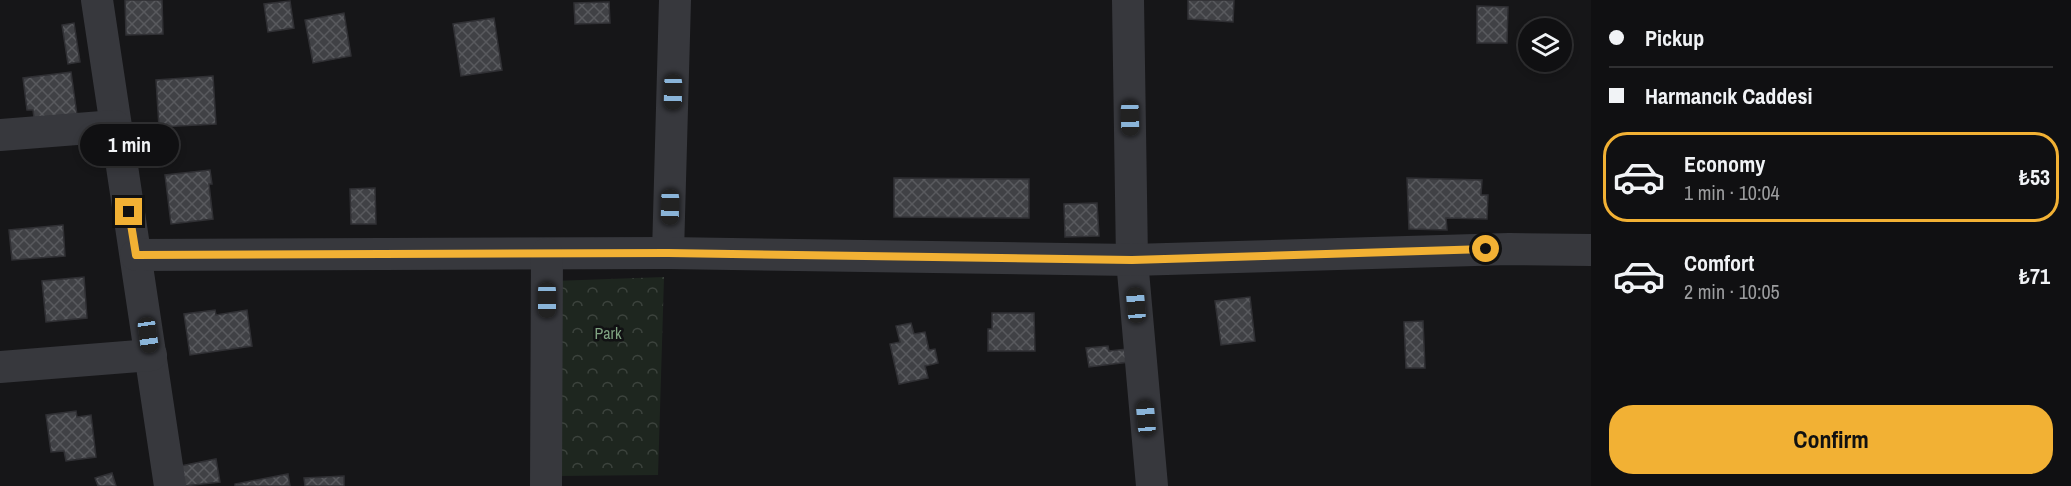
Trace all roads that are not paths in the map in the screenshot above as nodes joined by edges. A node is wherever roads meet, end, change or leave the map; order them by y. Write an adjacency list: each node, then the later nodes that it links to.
1 (97, 0): 4 (street)
2 (675, 0): 7 (street)
3 (1128, 0): 10 (street)
4 (115, 126): 5 (street); 9 (street)
5 (0, 135)
6 (1591, 250): 10 (street)
7 (668, 253): 8 (street); 10 (street)
8 (547, 254): 9 (street); 14 (street)
9 (136, 255): 11 (street)
10 (1132, 260): 15 (street)
11 (151, 355): 12 (street); 13 (street)
12 (0, 367)
13 (170, 486)
14 (546, 486)
15 (1152, 486)

